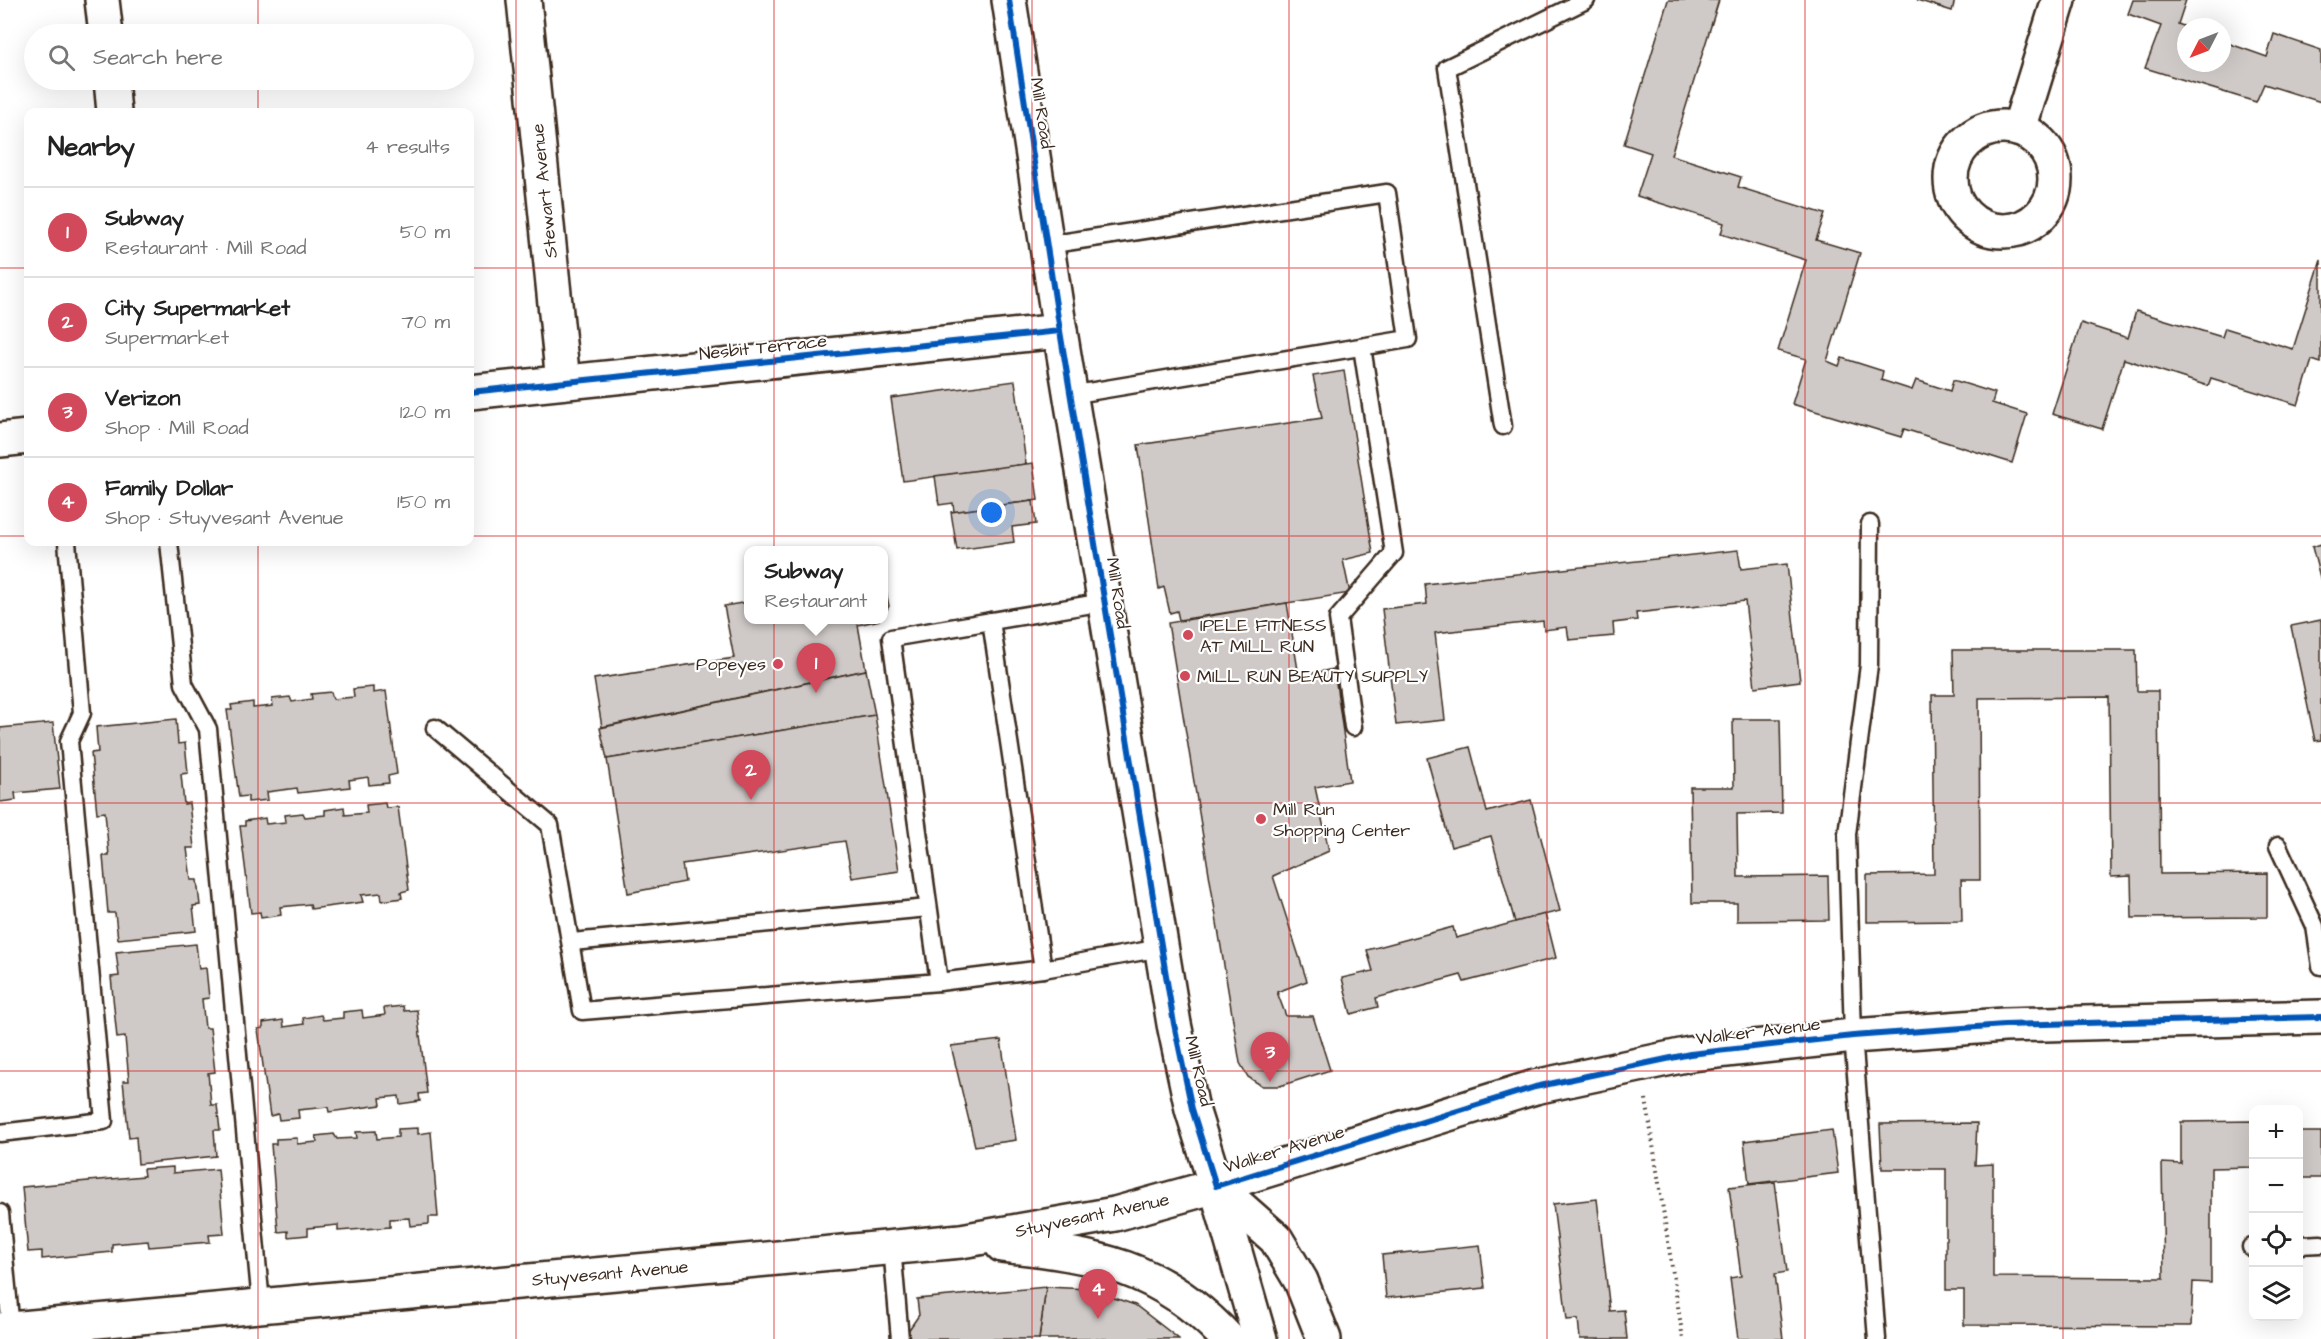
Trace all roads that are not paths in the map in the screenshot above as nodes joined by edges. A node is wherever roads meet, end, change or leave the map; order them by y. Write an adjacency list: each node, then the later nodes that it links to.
1 (102, 0): 6 (street)
2 (524, 0): 13 (street, Stewart Avenue)
3 (1009, 0): 10 (street, Mill Road)
4 (1586, 0): 16 (lane)
5 (2059, 0): 9 (street)
6 (105, 24)
7 (112, 90): 8 (street)
8 (114, 108)
9 (2019, 129)
10 (1047, 245): 11 (street, Mill Road); 12 (lane)
11 (1060, 331): 13 (street, Nesbit Terrace); 15 (street, Mill Road)
12 (1362, 347): 15 (lane); 24 (lane)
13 (563, 382): 14 (street, Nesbit Terrace)
14 (474, 392)
15 (1070, 395): 22 (street, Mill Road)
16 (1503, 426)
17 (24, 437): 18 (street)
18 (0, 440)
19 (1870, 524): 34 (lane)
20 (67, 546): 35 (lane)
21 (169, 546): 42 (lane)
22 (1104, 602): 23 (lane); 29 (street, Mill Road)
23 (991, 621): 27 (lane); 31 (lane)
24 (1353, 727)
25 (435, 728): 28 (lane)
26 (2278, 846): 30 (lane)
27 (928, 908): 28 (lane); 32 (lane)
28 (572, 942): 32 (lane)
29 (1161, 948): 31 (lane); 36 (street, Mill Road)
30 (2321, 966)
31 (1043, 969): 32 (lane)
32 (939, 982)
33 (2321, 1017): 34 (street, Walker Avenue)
34 (1853, 1036): 36 (street, Walker Avenue); 48 (lane)
35 (0, 1133)
36 (1216, 1186): 38 (street, Stuyvesant Avenue); 46 (street); 47 (street)
37 (0, 1213): 43 (lane)
38 (961, 1241): 41 (street, Stuyvesant Avenue); 45 (street)
39 (2321, 1244): 40 (lane)
40 (2303, 1245)
41 (892, 1247): 42 (street, Stuyvesant Avenue); 44 (lane)
42 (261, 1304): 43 (street, Stuyvesant Avenue)
43 (5, 1329)
44 (900, 1339)
45 (1228, 1339)
46 (1260, 1339)
47 (1324, 1339)
48 (1877, 1339)

